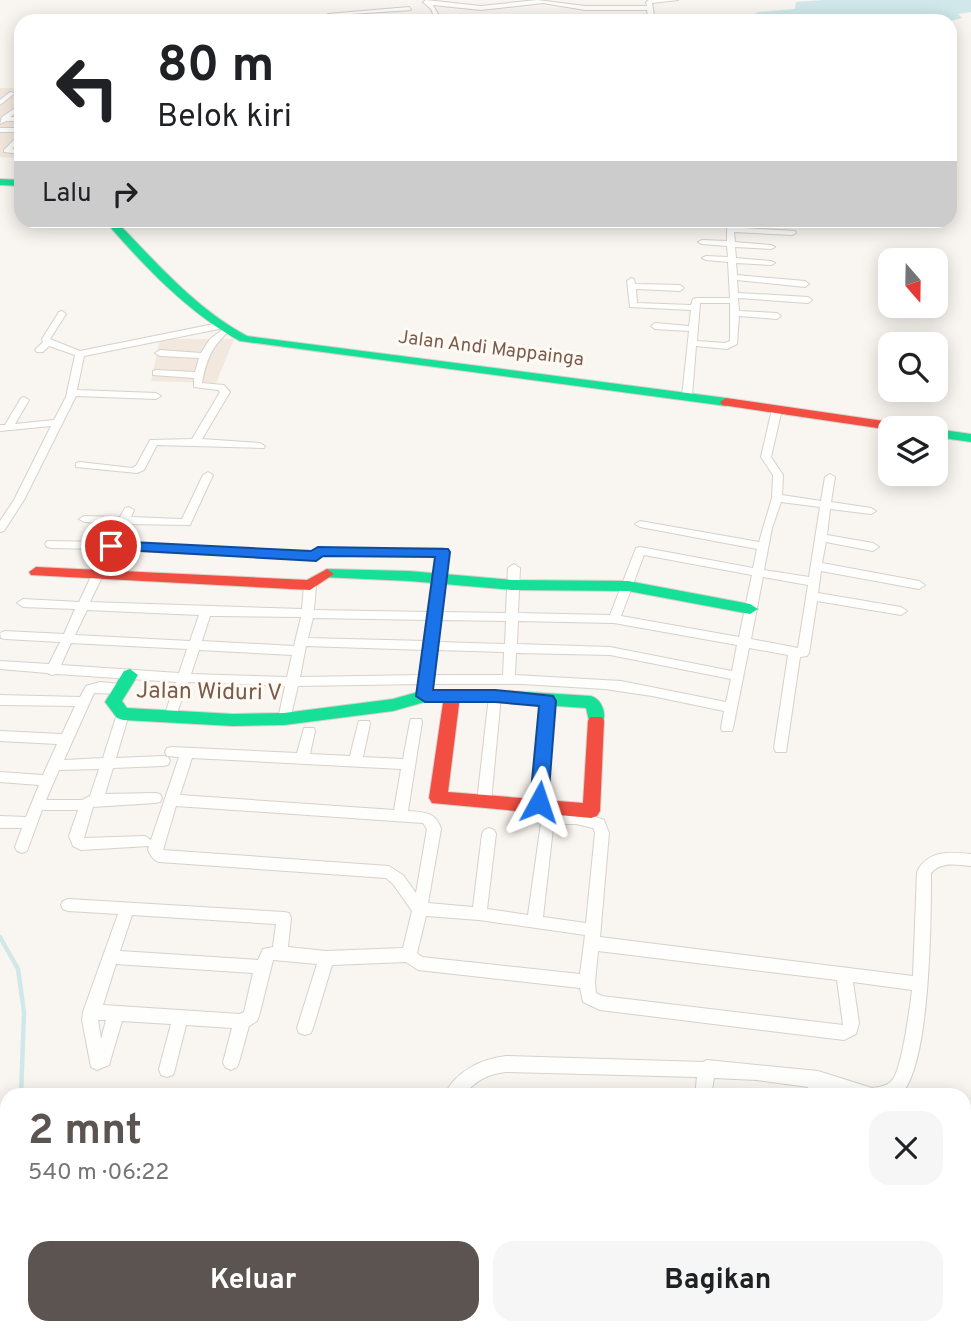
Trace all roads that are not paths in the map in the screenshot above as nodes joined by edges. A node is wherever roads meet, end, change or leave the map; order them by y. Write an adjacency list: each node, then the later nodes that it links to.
1 (400, 0): 7 (street)
2 (586, 0): 5 (street)
3 (675, 0): 6 (street)
4 (425, 2): 5 (street)
5 (582, 8): 6 (street)
6 (650, 8): 8 (street)
7 (331, 14)
8 (651, 14)
9 (12, 93): 10 (street)
10 (0, 103)
11 (0, 110): 12 (street)
12 (13, 111): 13 (street)
13 (2, 120)
14 (117, 228): 32 (street, Jalan Andi Mappainga)
15 (792, 233): 17 (street)
16 (702, 242): 17 (street)
17 (731, 244): 18 (street); 20 (street)
18 (771, 247)
19 (706, 258): 20 (street)
20 (733, 260): 21 (street); 22 (street)
21 (771, 263)
22 (733, 277): 23 (street); 25 (street)
23 (805, 284)
24 (680, 288): 27 (street)
25 (734, 297): 26 (street); 27 (street); 28 (street)
26 (808, 300)
27 (695, 308): 33 (street)
28 (735, 313): 30 (street); 35 (street)
29 (62, 314): 34 (street)
30 (777, 316)
31 (655, 326): 33 (street)
32 (222, 328): 38 (street); 39 (street); 44 (street, Jalan Andi Mappainga)
33 (693, 329): 35 (street)
34 (48, 342): 36 (street); 38 (street)
35 (692, 343): 44 (street)
36 (40, 350)
37 (160, 353): 39 (street)
38 (80, 354): 42 (street)
39 (204, 356): 41 (street)
40 (156, 373): 41 (street)
41 (198, 375): 52 (street)
42 (73, 393): 43 (street); 47 (street)
43 (156, 396)
44 (687, 396): 46 (street, Jalan Andi Mappainga)
45 (24, 400): 49 (street)
46 (776, 409): 48 (street, Jalan Andi Mappainga); 57 (street)
47 (57, 423): 49 (street); 63 (street)
48 (878, 424)
49 (5, 427)
50 (948, 435): 51 (street)
51 (971, 438)
52 (195, 442): 53 (street); 54 (street)
53 (260, 446)
54 (80, 466)
55 (208, 475): 60 (street)
56 (830, 477): 58 (street)
57 (777, 498): 58 (street); 67 (street)
58 (826, 505): 59 (street); 64 (street)
59 (871, 511)
60 (126, 516): 61 (street); 66 (street)
61 (84, 519)
62 (640, 524): 67 (street)
63 (0, 529)
64 (820, 537): 68 (street); 69 (street)
65 (51, 544): 66 (street)
66 (111, 546): 73 (street); 74 (street)
67 (763, 546): 72 (street)
68 (873, 547)
69 (816, 566): 75 (street); 78 (street)
70 (514, 568): 77 (street)
71 (36, 572): 73 (street)
72 (758, 574): 75 (street); 79 (street); 83 (street)
73 (97, 575): 76 (street); 82 (street)
74 (441, 579): 76 (street); 77 (street); 87 (street)
75 (813, 582): 80 (street)
76 (310, 584): 86 (street)
77 (512, 585): 79 (street); 88 (street)
78 (919, 585)
79 (628, 586): 83 (street); 89 (street)
80 (812, 596): 85 (street); 97 (street)
81 (23, 603): 82 (street)
82 (83, 604): 84 (street); 91 (street)
83 (750, 610): 92 (street)
84 (205, 611): 86 (street); 93 (street)
85 (901, 611)
86 (308, 612): 87 (street); 94 (street)
87 (436, 614): 88 (street); 95 (street)
88 (512, 616): 89 (street); 96 (street)
89 (614, 619): 92 (street)
90 (5, 635): 91 (street)
91 (68, 637): 93 (street); 99 (street)
92 (745, 643): 97 (street); 101 (street)
93 (196, 645): 94 (street); 103 (street)
94 (301, 646): 95 (street); 104 (street)
95 (432, 647): 96 (street); 102 (street)
96 (509, 648): 101 (street); 105 (street)
97 (794, 653): 123 (street)
98 (0, 665): 99 (street)
99 (52, 671): 100 (street)
100 (131, 675): 103 (street); 106 (street, Jalan Widuri V)
101 (737, 676): 113 (street)
102 (429, 677): 104 (street); 105 (street); 107 (street)
103 (183, 678): 104 (street); 115 (street)
104 (294, 680): 116 (street)
105 (509, 681): 113 (street)
106 (121, 689): 112 (street); 114 (street, Jalan Widuri V)
107 (425, 696): 108 (street, Jalan Widuri V); 116 (street, Jalan Widuri V)
108 (452, 696): 109 (street, Jalan Widuri V); 135 (street)
109 (495, 696): 111 (street, Jalan Widuri V); 135 (street)
110 (0, 700): 112 (street)
111 (547, 701): 137 (street); 137 (street, Jalan Widuri V)
112 (83, 702): 122 (street)
113 (731, 708): 119 (street)
114 (123, 714): 115 (street, Jalan Widuri V); 127 (street)
115 (170, 716): 116 (street, Jalan Widuri V)
116 (284, 719)
117 (416, 722): 128 (street)
118 (364, 724): 126 (street)
119 (727, 728)
120 (309, 731): 125 (street)
121 (0, 736): 122 (street)
122 (66, 739): 129 (street)
123 (781, 748)
124 (187, 753): 125 (street); 127 (street); 133 (street)
125 (303, 758): 126 (street)
126 (355, 761): 128 (street)
127 (106, 763): 129 (street); 134 (street)
128 (409, 764): 138 (street)
129 (56, 765): 131 (street)
130 (0, 777): 131 (street)
131 (49, 781): 136 (street)
132 (155, 797): 134 (street)
133 (172, 800): 138 (street); 142 (street)
134 (91, 802): 136 (street); 142 (street)
135 (484, 802): 137 (street)
136 (37, 806): 140 (street)
137 (539, 806)
138 (400, 816): 147 (street)
139 (0, 822): 140 (street)
140 (30, 823): 143 (street)
141 (489, 834): 148 (street)
142 (150, 846): 147 (street)
143 (22, 847)
144 (971, 860): 158 (street)
145 (68, 905): 146 (street)
146 (127, 908): 151 (street); 153 (street)
147 (420, 909): 148 (street); 152 (street)
148 (479, 914): 149 (street)
149 (535, 922): 150 (street); 150 (street)
150 (592, 937): 156 (street); 157 (street)
151 (280, 953): 154 (street); 155 (street)
152 (409, 955): 154 (street); 157 (street)
153 (110, 957): 155 (street); 159 (street)
154 (326, 958): 163 (street)
155 (262, 967): 162 (street)
156 (844, 974): 157 (street); 158 (street)
157 (587, 982)
158 (921, 984): 170 (street)
159 (92, 1012): 160 (street); 160 (street)
160 (116, 1014): 161 (street)
161 (180, 1018): 162 (street); 166 (street)
162 (242, 1021): 164 (street)
163 (305, 1028)
164 (231, 1062)
165 (706, 1068): 167 (street); 168 (street); 169 (street)
166 (167, 1069)
167 (817, 1087)
168 (459, 1088)
169 (704, 1088)
170 (896, 1088)

